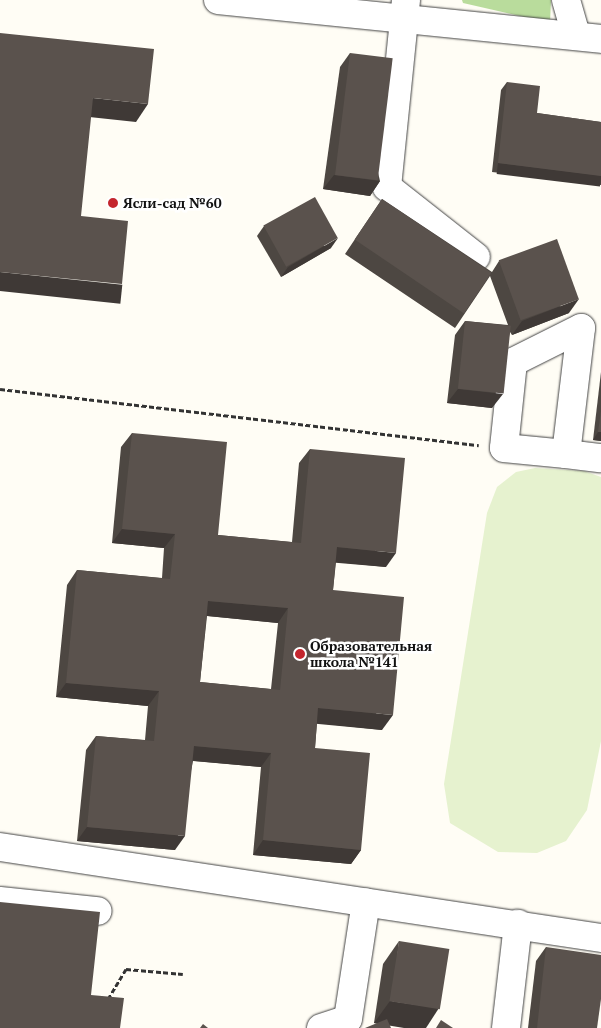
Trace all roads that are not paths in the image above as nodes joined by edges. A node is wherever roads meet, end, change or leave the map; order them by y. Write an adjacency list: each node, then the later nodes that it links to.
1 (218, 0): 3 (street)
2 (566, 0): 6 (street)
3 (270, 3): 4 (street)
4 (324, 6): 5 (street)
5 (404, 10): 6 (street); 7 (street)
6 (588, 38)
7 (476, 257)
8 (566, 454): 8 (street); 9 (street)
9 (601, 458)
10 (0, 847): 12 (street)
11 (0, 901): 13 (street)
12 (366, 902): 14 (street); 16 (street)
13 (97, 911)
14 (518, 924): 15 (street); 17 (street)
15 (601, 938)
16 (321, 1028)
17 (506, 1028)

